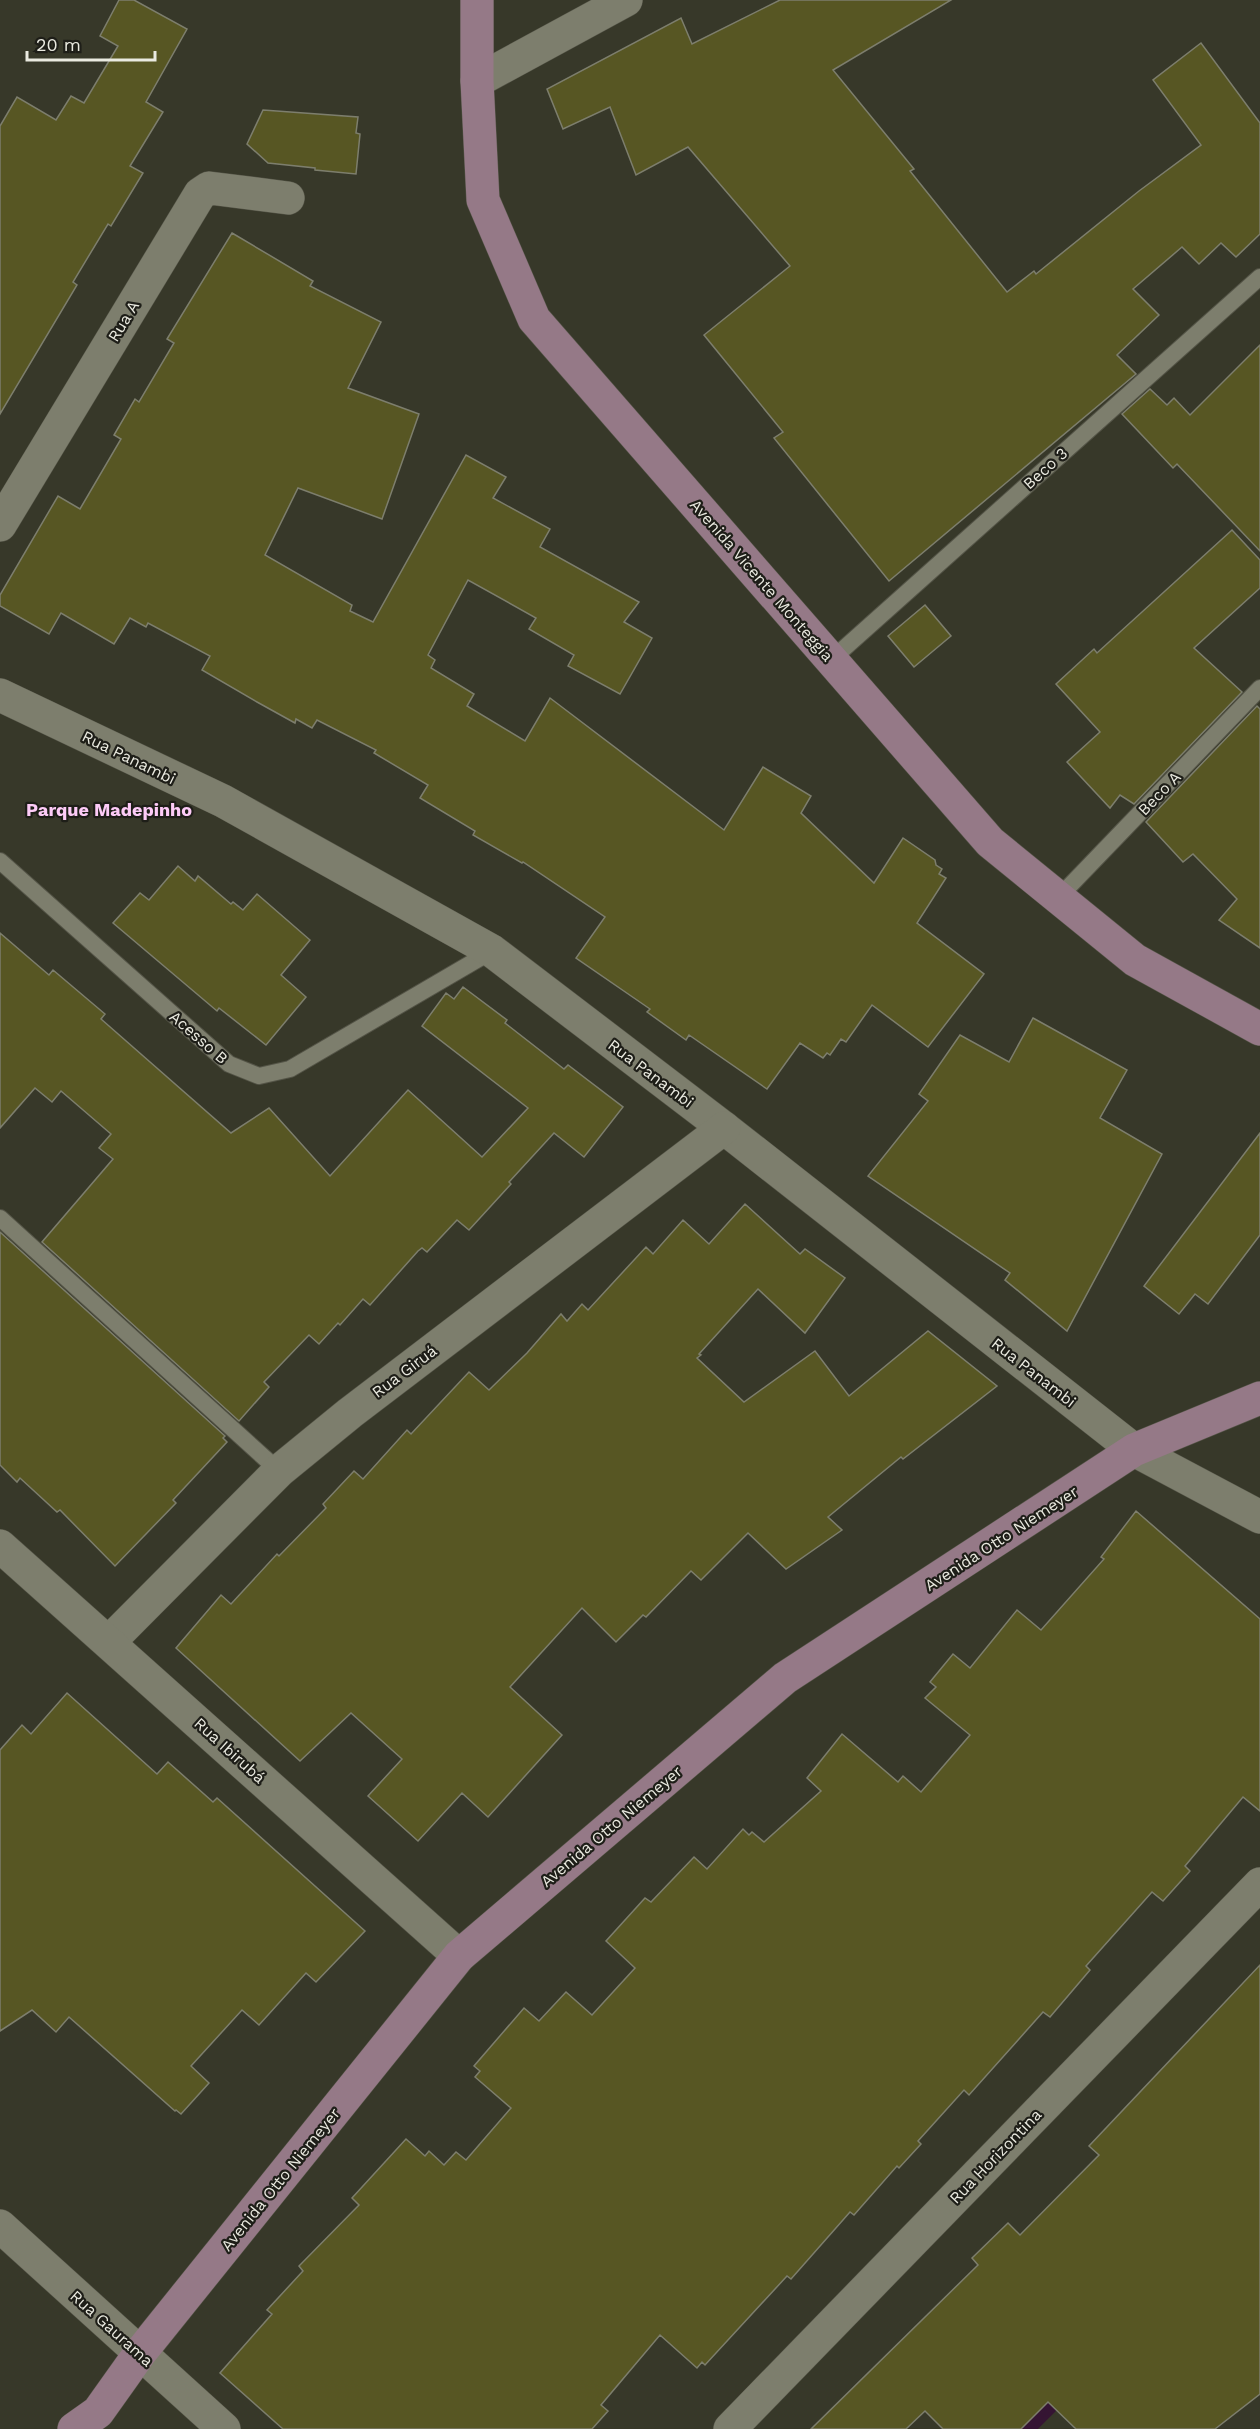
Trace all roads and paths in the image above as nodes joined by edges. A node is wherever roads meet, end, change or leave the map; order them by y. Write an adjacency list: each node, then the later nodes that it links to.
1 (477, 0): 3 (main road, Avenida Vicente Monteggia)
2 (626, 0): 3 (street)
3 (477, 81): 7 (main road, Avenida Vicente Monteggia)
4 (288, 198): 6 (street, Rua A)
5 (1260, 277): 7 (lane, Beco 3)
6 (0, 525)
7 (831, 660): 11 (main road, Avenida Vicente Monteggia)
8 (1260, 688): 11 (lane, Beco A)
9 (0, 695): 12 (street, Rua Panambi)
10 (0, 861): 12 (lane, Acesso B)
11 (1058, 898): 13 (main road, Avenida Vicente Monteggia)
12 (492, 951): 14 (street, Rua Panambi)
13 (1260, 1029)
14 (724, 1128): 17 (street, Rua Panambi); 18 (street, Rua Giruá)
15 (0, 1218): 18 (lane)
16 (1260, 1398): 17 (main road, Avenida Otto Niemeyer)
17 (1134, 1450): 19 (street, Rua Panambi); 23 (main road, Avenida Otto Niemeyer)
18 (279, 1471): 21 (street, Rua Giruá)
19 (1260, 1517)
20 (0, 1546): 21 (street, Rua Ibirubá)
21 (109, 1642): 23 (street, Rua Ibirubá)
22 (1260, 1884): 28 (street, Rua Horizontina)
23 (459, 1956): 25 (main road, Avenida Otto Niemeyer)
24 (0, 2226): 25 (street, Rua Gaurama)
25 (140, 2353): 26 (main road, Avenida Otto Niemeyer); 27 (street, Rua Gaurama)
26 (89, 2423)
27 (224, 2429)
28 (730, 2429)

